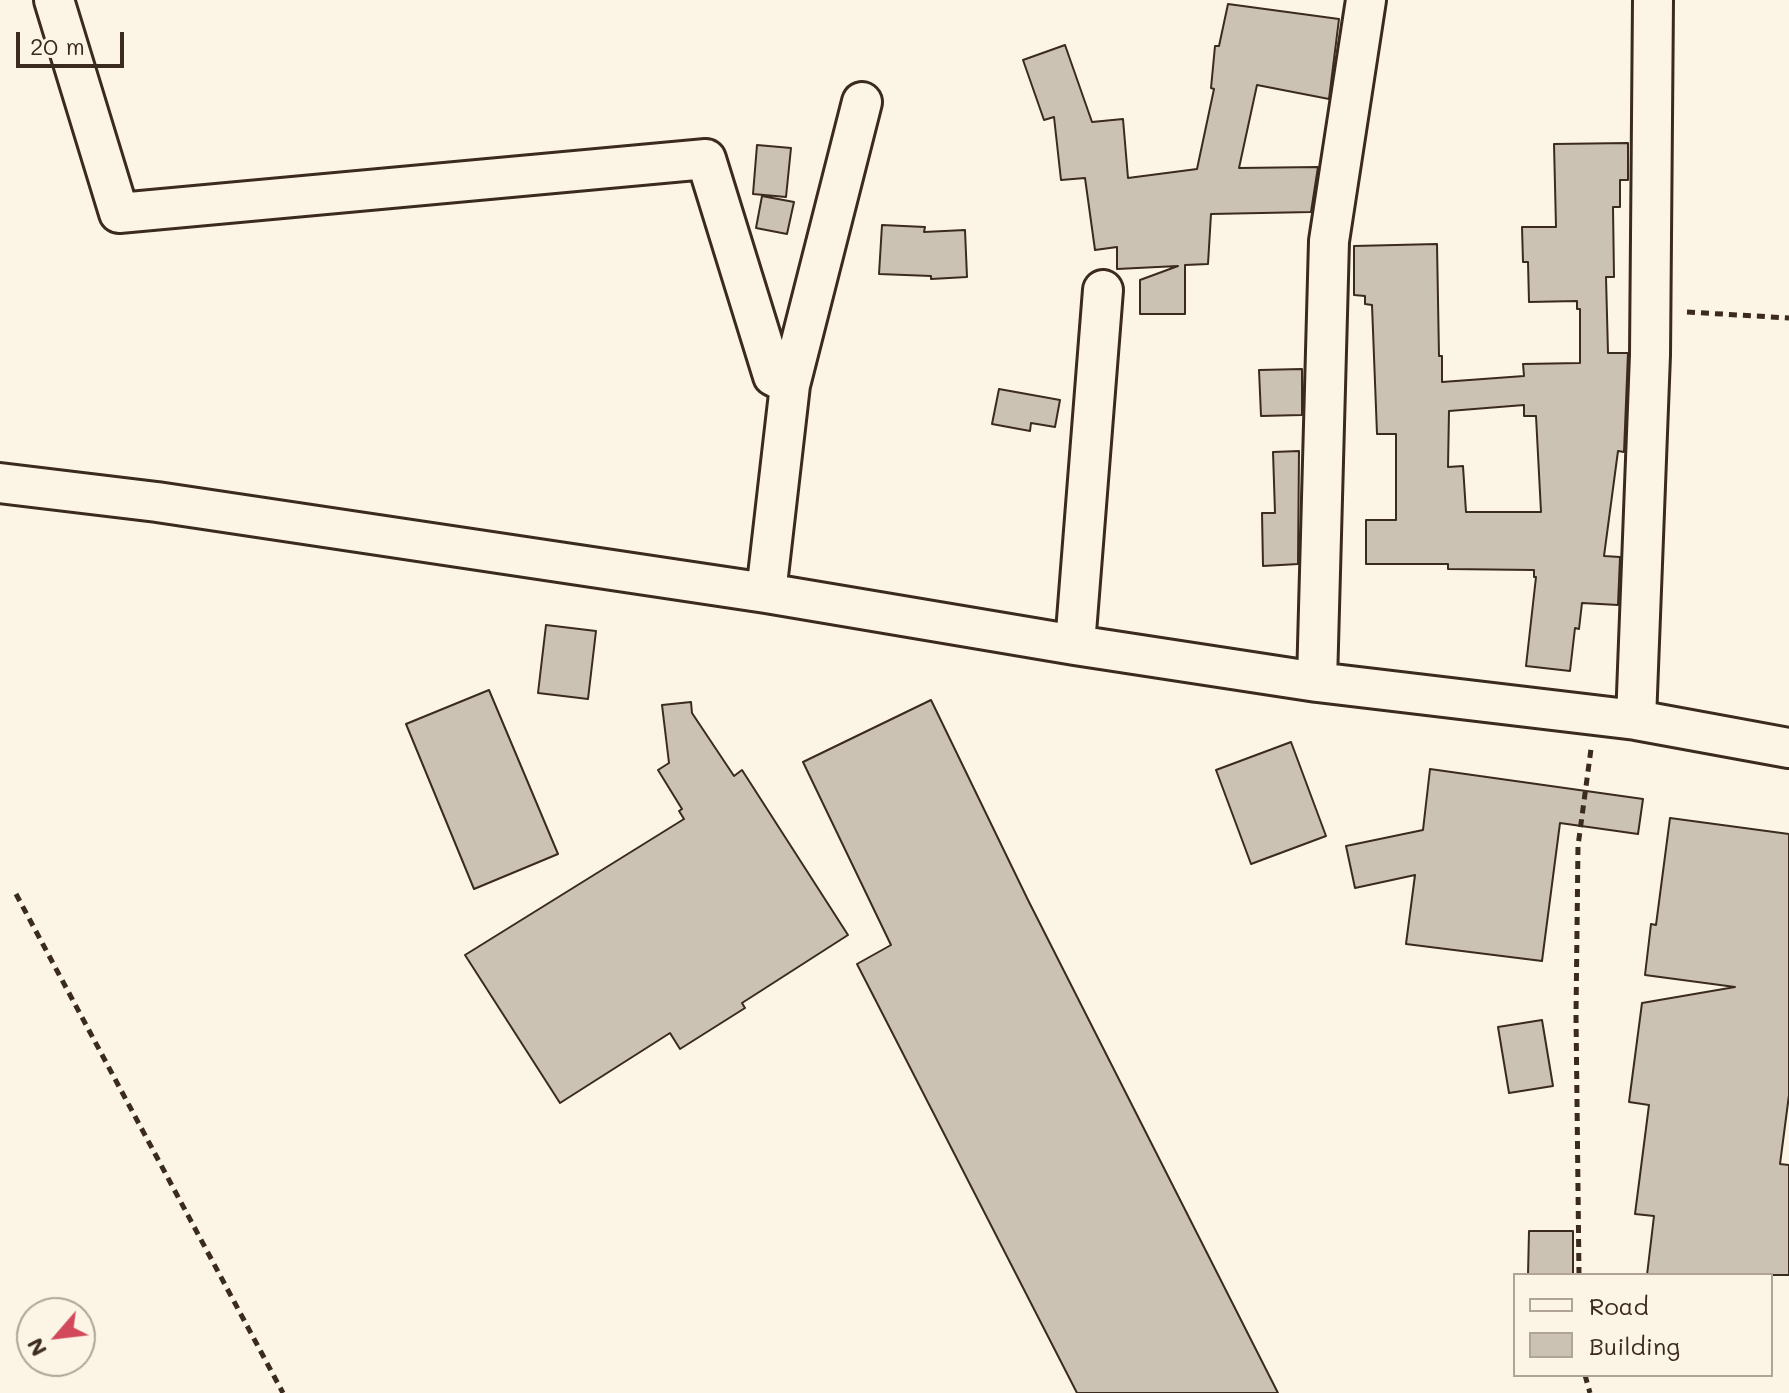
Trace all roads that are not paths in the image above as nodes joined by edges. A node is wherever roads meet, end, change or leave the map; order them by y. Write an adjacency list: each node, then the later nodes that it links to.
1 (54, 0): 6 (street)
2 (1366, 0): 10 (street)
3 (1653, 0): 11 (street)
4 (862, 102): 6 (street)
5 (1103, 290): 9 (street)
6 (790, 385): 8 (street)
7 (0, 483): 8 (street)
8 (766, 593): 9 (street)
9 (1075, 645): 10 (street)
10 (1317, 682): 11 (street)
11 (1636, 720): 12 (street)
12 (1789, 748)

